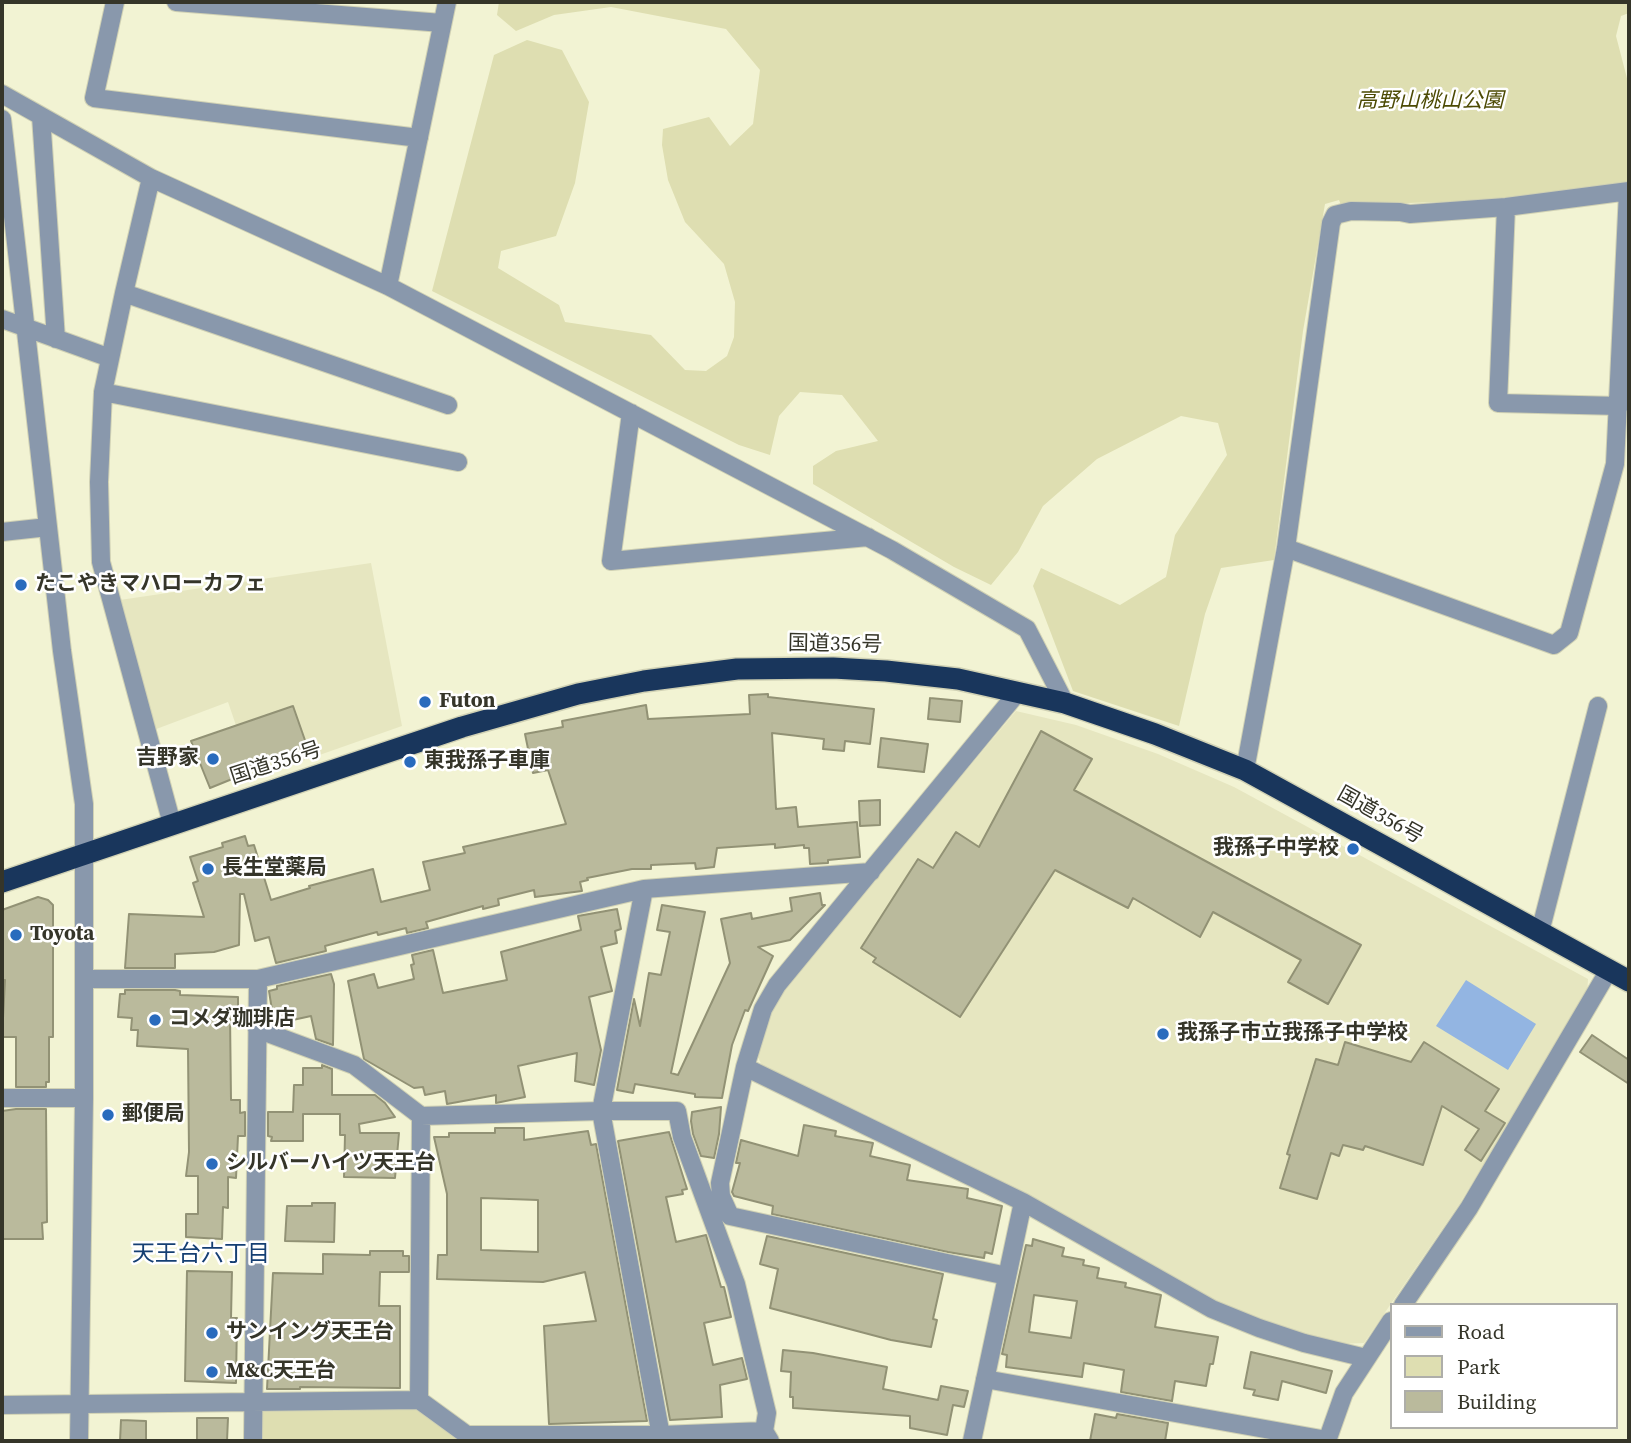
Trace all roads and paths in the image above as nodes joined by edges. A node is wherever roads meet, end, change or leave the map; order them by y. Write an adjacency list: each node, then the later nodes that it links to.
1 (115, 2): 8 (street)
2 (176, 2): 4 (street)
3 (447, 2): 4 (street)
4 (442, 23): 8 (street)
5 (2, 94): 6 (street)
6 (37, 113): 9 (street); 16 (street)
7 (2, 119): 15 (street)
8 (419, 138): 12 (street)
9 (151, 178): 12 (street); 13 (street)
10 (1629, 191): 11 (street); 20 (street)
11 (1506, 207): 20 (street); 26 (street)
12 (388, 286): 21 (street)
13 (124, 293): 17 (street); 19 (street)
14 (2, 320): 15 (street)
15 (25, 328): 16 (street); 23 (street)
16 (56, 339): 17 (street)
17 (110, 358): 18 (street)
18 (103, 392): 22 (street); 31 (street)
19 (448, 405)
20 (1619, 406): 26 (street)
21 (631, 413): 25 (street); 25 (street)
22 (458, 462)
23 (48, 527): 24 (street); 32 (street)
24 (2, 532)
25 (869, 537): 28 (street)
26 (1286, 548): 30 (street)
27 (1018, 692): 28 (highway, 国道356号); 31 (highway, 国道356号); 33 (street)
28 (1065, 703): 30 (highway, 国道356号)
29 (1598, 706): 36 (street)
30 (1245, 770): 36 (highway, 国道356号)
31 (172, 824): 32 (highway, 国道356号)
32 (85, 855): 34 (highway, 国道356号); 38 (street)
33 (871, 872): 35 (street); 42 (street)
34 (2, 882)
35 (643, 889): 39 (street); 45 (street)
36 (1540, 932): 37 (highway, 国道356号)
37 (1609, 970): 40 (highway, 国道356号); 49 (street)
38 (85, 979): 39 (street); 44 (street)
39 (258, 979): 41 (street)
40 (1629, 981)
41 (257, 1028): 46 (street); 54 (street)
42 (746, 1067): 47 (street); 48 (street)
43 (2, 1098): 44 (street)
44 (84, 1098): 56 (street)
45 (601, 1111): 46 (street); 57 (street); 59 (street)
46 (421, 1116): 53 (street)
47 (1023, 1202): 48 (street); 51 (street)
48 (1007, 1276): 52 (street)
49 (1404, 1303)
50 (1390, 1322): 51 (street)
51 (1366, 1358): 63 (street)
52 (985, 1379): 62 (street); 63 (street)
53 (419, 1401): 54 (street); 58 (street)
54 (253, 1402): 56 (street); 61 (street)
55 (2, 1405): 56 (street)
56 (79, 1405): 60 (street)
57 (767, 1436): 59 (street)
58 (476, 1438): 59 (street)
59 (661, 1438)
60 (79, 1441)
61 (253, 1441)
62 (972, 1441)
63 (1327, 1441)

